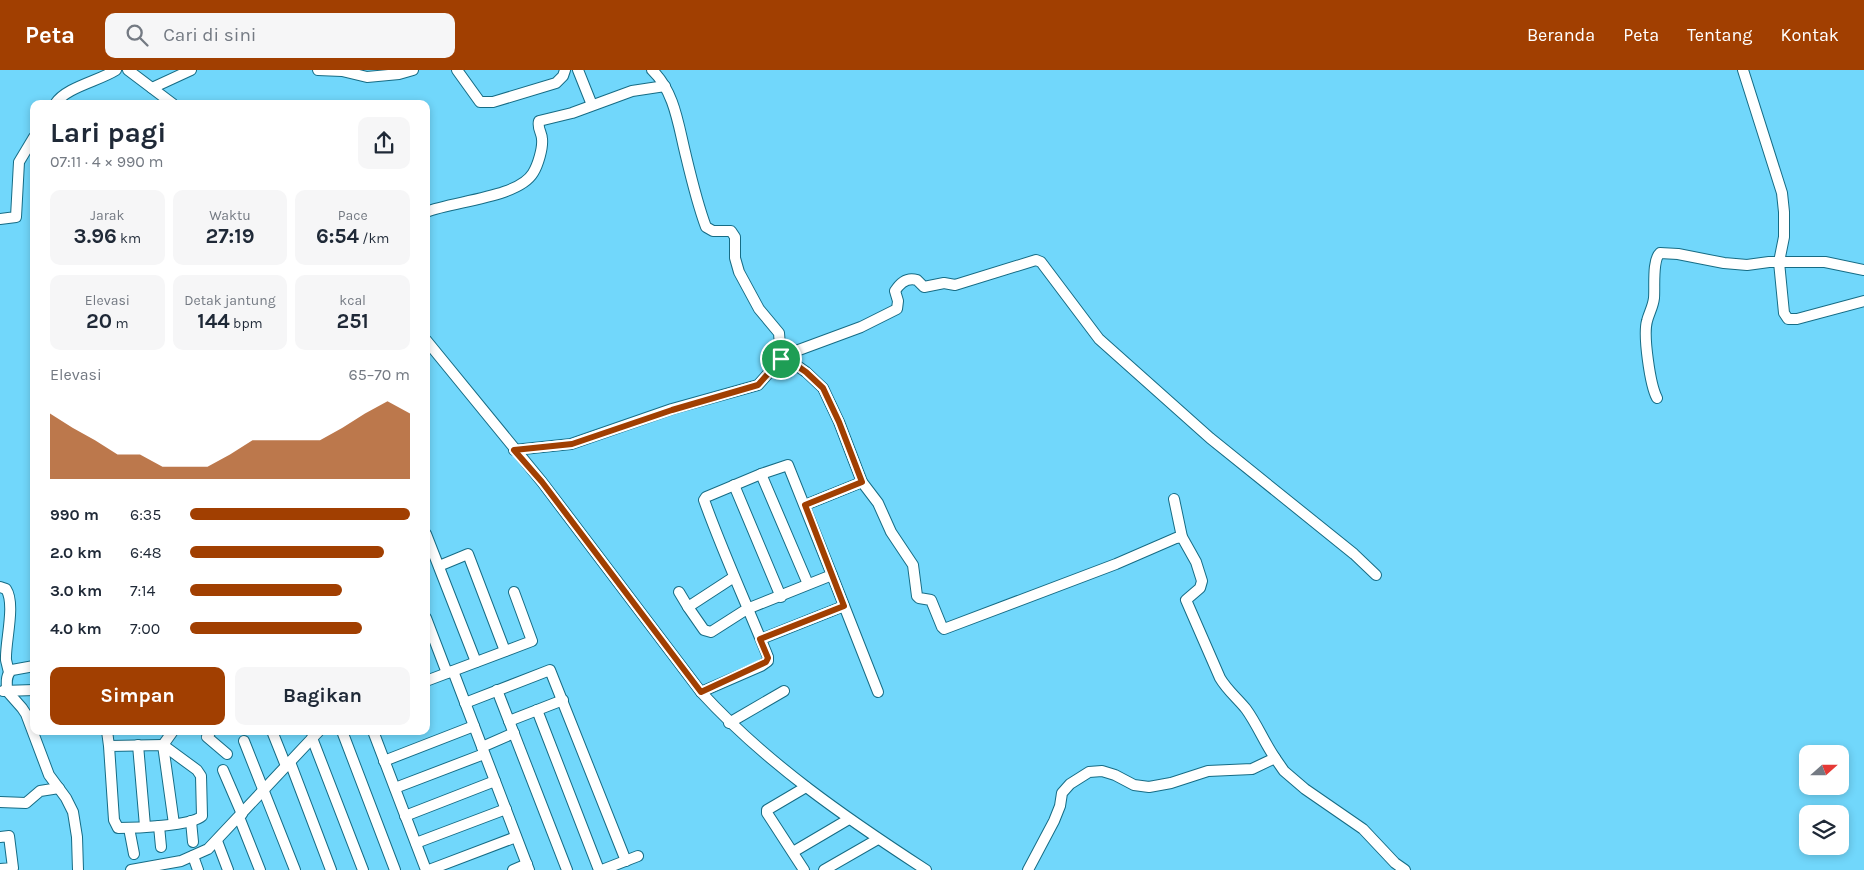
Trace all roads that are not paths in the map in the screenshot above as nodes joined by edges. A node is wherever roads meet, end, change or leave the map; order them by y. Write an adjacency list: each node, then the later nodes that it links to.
1 (116, 70): 15 (street)
2 (128, 70): 13 (street)
3 (191, 70): 13 (street)
4 (318, 70): 5 (street)
5 (413, 70)
6 (457, 70): 14 (street)
7 (466, 70): 14 (street)
8 (565, 70): 14 (street)
9 (578, 70): 17 (street)
10 (652, 70): 12 (street)
11 (1743, 70): 21 (street)
12 (665, 86): 17 (street); 25 (street)
13 (152, 88): 16 (street)
14 (477, 99)
15 (58, 100)
16 (168, 100)
17 (592, 105): 19 (street)
18 (30, 144): 20 (street)
19 (430, 211)
20 (0, 219)
21 (1779, 262): 22 (street); 23 (street); 26 (street)
22 (1864, 270)
23 (1864, 301)
24 (430, 345): 27 (street)
25 (781, 359): 27 (street); 29 (street); 37 (street)
26 (1658, 398)
27 (514, 450): 59 (street)
28 (761, 474): 30 (street); 32 (street); 39 (street)
29 (862, 482): 32 (street); 33 (street)
30 (734, 485): 38 (street); 43 (street)
31 (1174, 499): 33 (street)
32 (805, 505): 36 (street)
33 (1182, 537): 83 (street)
34 (430, 545): 35 (street)
35 (438, 566): 49 (street); 50 (street)
36 (832, 575): 39 (street); 44 (street)
37 (1376, 575)
38 (734, 577): 45 (street); 46 (street)
39 (808, 584): 43 (street)
40 (0, 587): 52 (street)
41 (514, 592): 49 (street)
42 (679, 592): 45 (street)
43 (781, 597): 46 (street)
44 (844, 606): 48 (street); 60 (street)
45 (688, 607): 46 (street)
46 (747, 609): 48 (street)
47 (430, 627): 53 (street)
48 (760, 639): 59 (street)
49 (505, 650): 50 (street)
50 (476, 662): 53 (street)
51 (30, 667): 52 (street)
52 (9, 672): 57 (street)
53 (450, 672): 54 (street); 62 (street)
54 (430, 680)
55 (30, 690): 57 (street)
56 (497, 690): 61 (street); 62 (street); 64 (street)
57 (3, 691): 66 (street)
58 (784, 691): 65 (street)
59 (701, 692): 65 (street)
60 (878, 692)
61 (563, 700): 63 (street); 113 (street)
62 (465, 703): 67 (street)
63 (537, 710): 64 (street); 129 (street)
64 (509, 721): 68 (street)
65 (729, 723): 88 (street)
66 (30, 725)
67 (474, 726): 81 (street); 84 (street)
68 (514, 734): 81 (street); 128 (street)
69 (34, 735): 89 (street)
70 (108, 735): 80 (street)
71 (170, 735): 79 (street)
72 (208, 735): 82 (street)
73 (274, 735): 85 (street)
74 (344, 735): 125 (street)
75 (374, 735): 84 (street)
76 (311, 736): 85 (street); 124 (street)
77 (244, 741): 91 (street)
78 (138, 745): 79 (street); 80 (street); 99 (street)
79 (163, 745): 97 (street); 98 (street)
80 (109, 746): 101 (street)
81 (483, 750): 87 (street); 90 (street)
82 (227, 754)
83 (1275, 758): 133 (street); 134 (street)
84 (384, 761): 90 (street)
85 (288, 764): 91 (street); 123 (street)
86 (224, 770): 94 (street)
87 (495, 781): 93 (street); 95 (street)
88 (806, 787): 96 (street); 109 (street)
89 (59, 788): 92 (street); 117 (street)
90 (395, 788): 95 (street)
91 (264, 790): 94 (street); 122 (street)
92 (0, 802)
93 (506, 809): 102 (street); 107 (street)
94 (240, 815): 105 (street); 121 (street)
95 (406, 816): 107 (street)
96 (849, 819): 104 (street); 109 (street)
97 (191, 821): 98 (street); 106 (street)
98 (174, 824): 100 (street)
99 (145, 826): 100 (street); 101 (street)
100 (159, 826): 108 (street)
101 (130, 828): 110 (street)
102 (516, 836): 115 (street); 126 (street)
103 (0, 837): 116 (street)
104 (878, 839): 131 (street); 132 (street)
105 (216, 841): 111 (street); 120 (street)
106 (193, 842)
107 (416, 844): 126 (street)
108 (161, 847)
109 (793, 852): 130 (street)
110 (134, 854)
111 (193, 856): 114 (street); 119 (street)
112 (638, 856): 113 (street)
113 (626, 861): 129 (street)
114 (165, 867): 118 (street)
115 (528, 867): 127 (street)
116 (0, 869)
117 (78, 870)
118 (135, 870)
119 (198, 870)
120 (228, 870)
121 (260, 870)
122 (295, 870)
123 (331, 870)
124 (363, 870)
125 (395, 870)
126 (428, 870)
127 (513, 870)
128 (567, 870)
129 (601, 870)
130 (804, 870)
131 (824, 870)
132 (926, 870)
133 (1028, 870)
134 (1405, 870)

